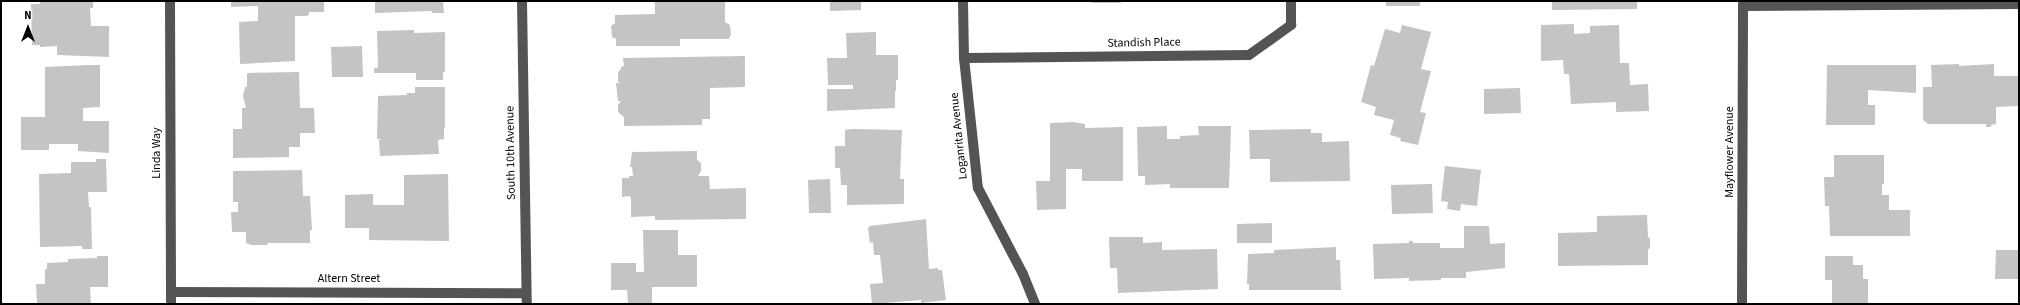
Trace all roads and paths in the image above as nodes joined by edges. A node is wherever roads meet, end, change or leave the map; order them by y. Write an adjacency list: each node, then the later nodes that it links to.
1 (170, 1): 8 (street, Linda Way)
2 (522, 1): 9 (street, South 10th Avenue)
3 (962, 1): 7 (street, Loganrita Avenue)
4 (1291, 1): 7 (street, Standish Place)
5 (1743, 4): 6 (street); 13 (street, Mayflower Avenue)
6 (2019, 4)
7 (964, 58): 12 (street, Loganrita Avenue)
8 (171, 292): 9 (street, Altern Street); 10 (street, Linda Way)
9 (526, 292): 11 (street, South 10th Avenue)
10 (171, 304)
11 (527, 304)
12 (1035, 304)
13 (1742, 304)

